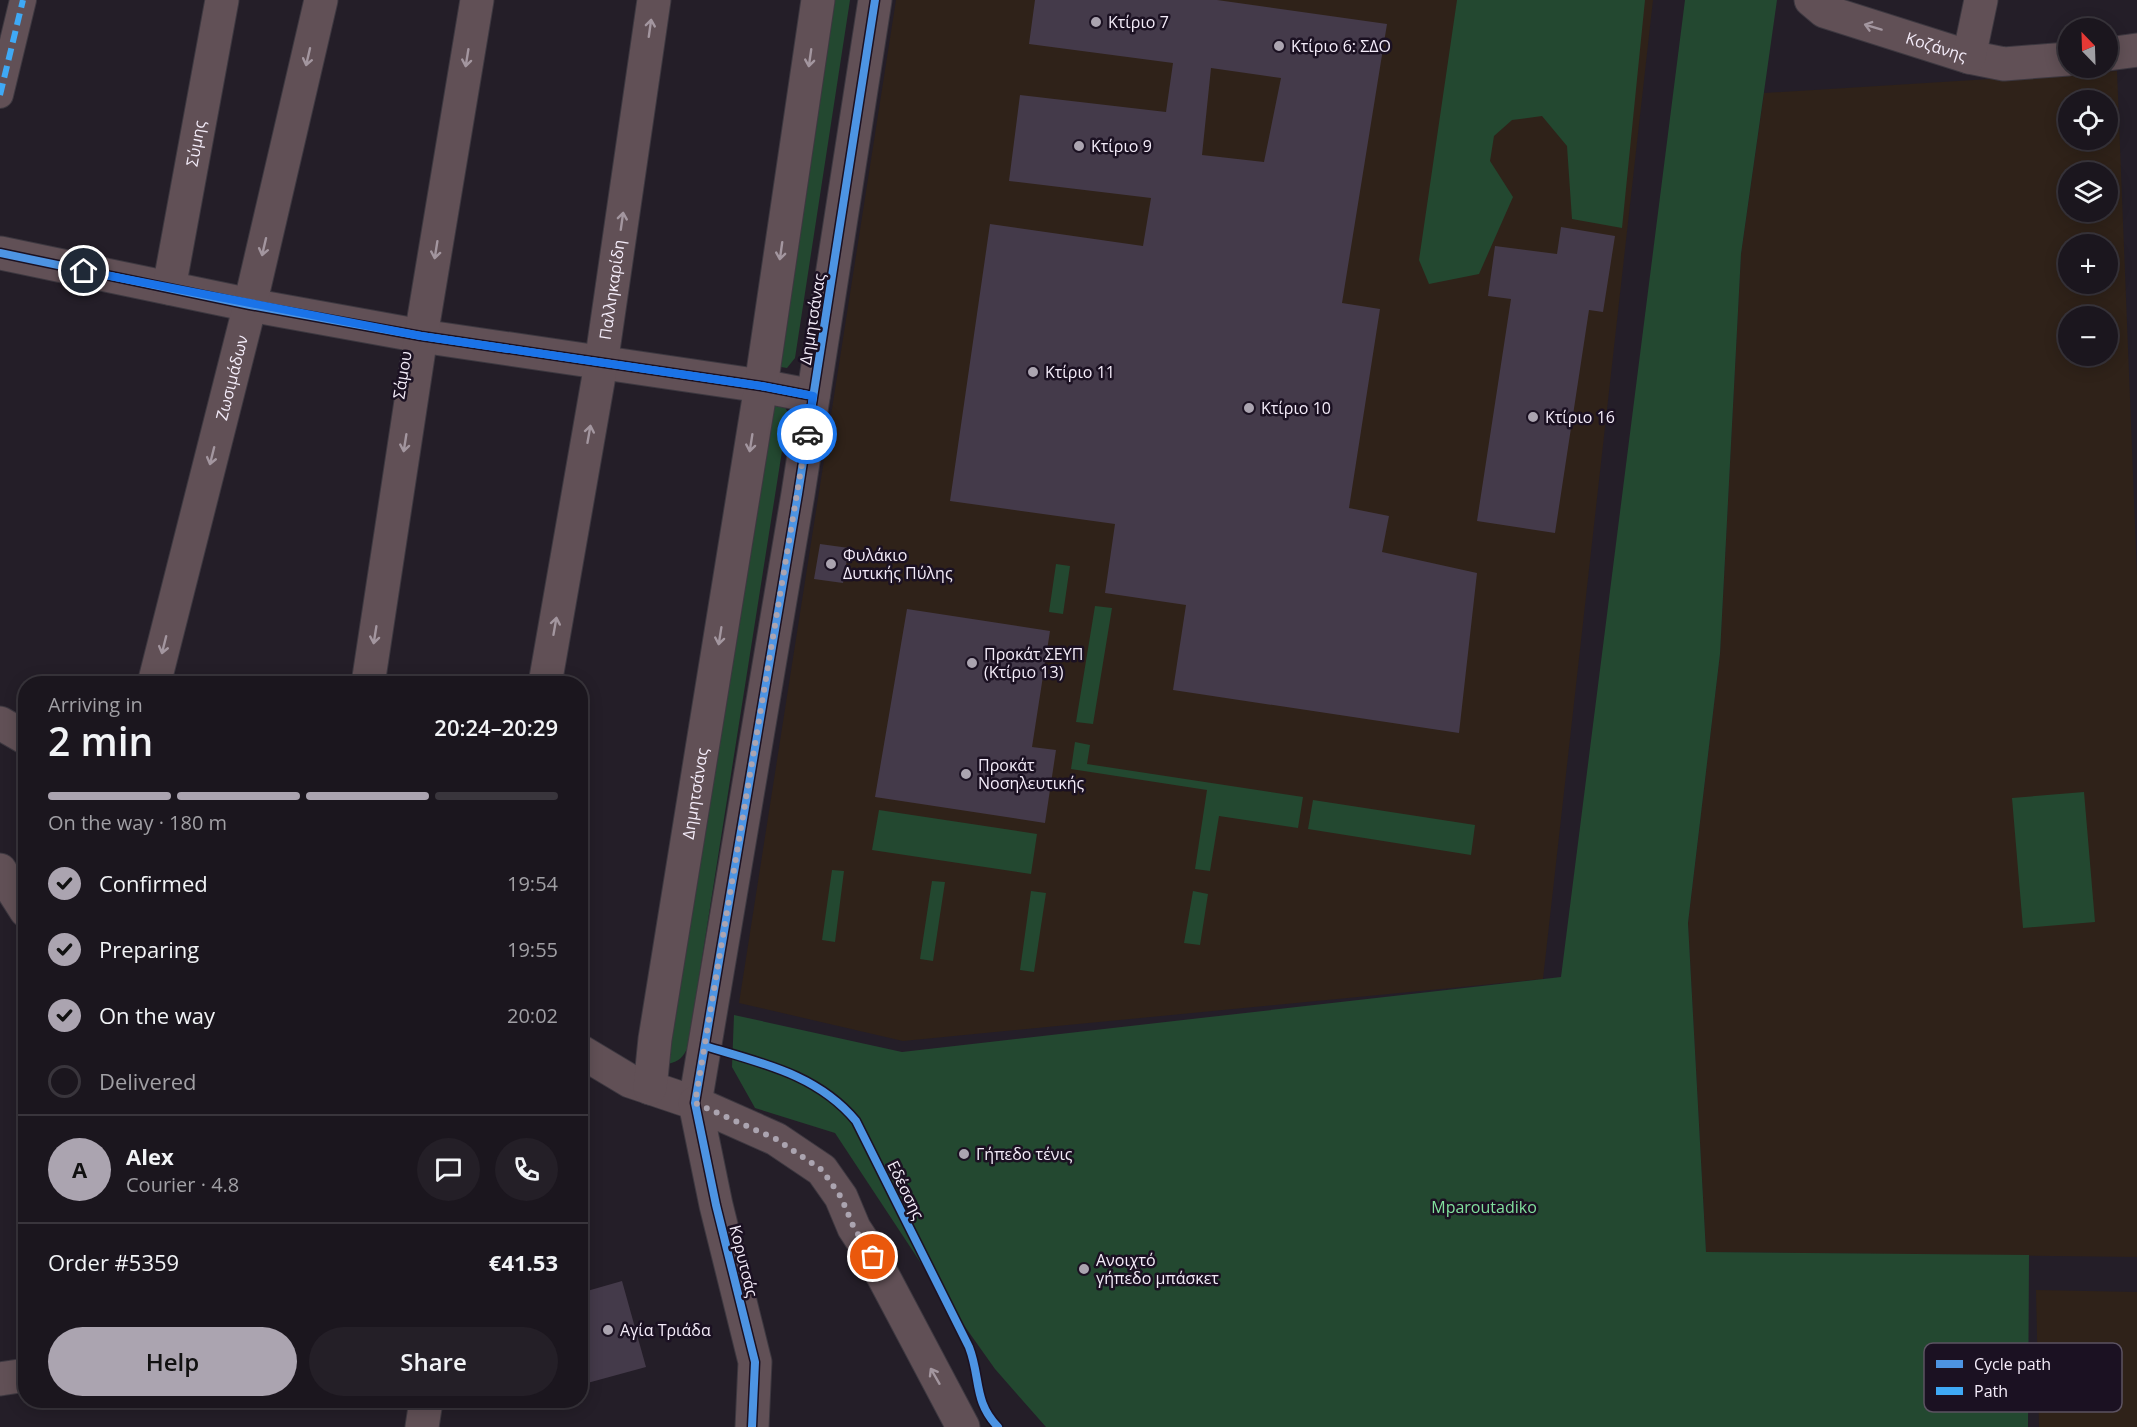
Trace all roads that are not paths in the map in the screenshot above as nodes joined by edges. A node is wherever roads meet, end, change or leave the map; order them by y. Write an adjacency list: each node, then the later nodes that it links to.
1 (23, 0): 14 (street)
2 (222, 0): 16 (street, Σύμης)
3 (320, 0): 17 (street, Ζωσιμάδων, one-way to 17)
4 (477, 0): 18 (street, Σάμου, one-way to 18)
5 (654, 0): 19 (street, Παλληκαρίδη, one-way to 5)
6 (818, 0): 20 (street, Δημητσάνας, one-way to 20)
7 (875, 0): 21 (street, Δημητσάνας)
8 (1811, 0): 12 (street, Κοζάνης, one-way to 8)
9 (1981, 0): 12 (street)
10 (2137, 50): 11 (street)
11 (2118, 53)
12 (1969, 57): 13 (street, Κοζάνης)
13 (2058, 60)
14 (0, 95)
15 (0, 253): 16 (street)
16 (169, 288): 17 (street)
17 (250, 305): 18 (street); 22 (street, Ζωσιμάδων, one-way to 22)
18 (421, 336): 19 (street); 23 (street, Σάμου, one-way to 23)
19 (601, 364): 20 (street); 24 (street, Παλληκαρίδη, one-way to 19)
20 (761, 386): 21 (street); 30 (street, Δημητσάνας, one-way to 30)
21 (813, 396): 31 (street, Δημητσάνας)
22 (156, 676)
23 (369, 676)
24 (546, 676)
25 (0, 723): 26 (street)
26 (18, 733)
27 (0, 870): 28 (street)
28 (18, 898)
29 (588, 1056): 30 (street)
30 (650, 1088): 31 (street)
31 (695, 1103): 36 (street, Κορυτσάς); 37 (street, one-way to 31)
32 (18, 1376): 33 (street)
33 (0, 1379)
34 (425, 1408): 35 (street)
35 (422, 1427)
36 (752, 1427)
37 (963, 1427)

